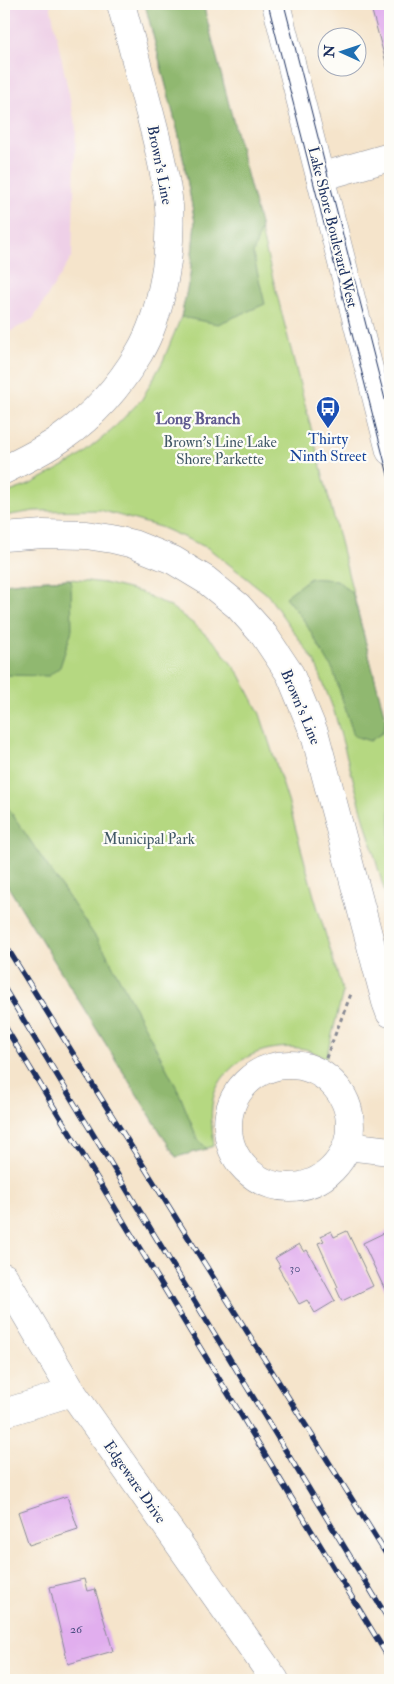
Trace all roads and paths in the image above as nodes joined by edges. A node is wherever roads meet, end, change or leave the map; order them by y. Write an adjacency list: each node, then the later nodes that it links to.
1 (121, 4): 6 (main road, Brown's Line)
2 (276, 4): 4 (main road, Lake Shore Boulevard West)
3 (390, 157): 4 (main road)
4 (320, 176): 5 (main road, Lake Shore Boulevard West)
5 (390, 451)
6 (4, 470)
7 (4, 537): 8 (main road, Brown's Line)
8 (385, 984): 10 (main road, Brown's Line)
9 (351, 993): 11 (path)
10 (390, 1013)
11 (320, 1073): 12 (main road); 12 (main road)
12 (347, 1146): 13 (main road)
13 (390, 1151)
14 (4, 1277): 15 (main road, Edgeware Drive)
15 (72, 1392): 16 (main road); 18 (main road, Edgeware Drive)
16 (4, 1413)
17 (387, 1675): 19 (path)
18 (275, 1680)
19 (378, 1680)

